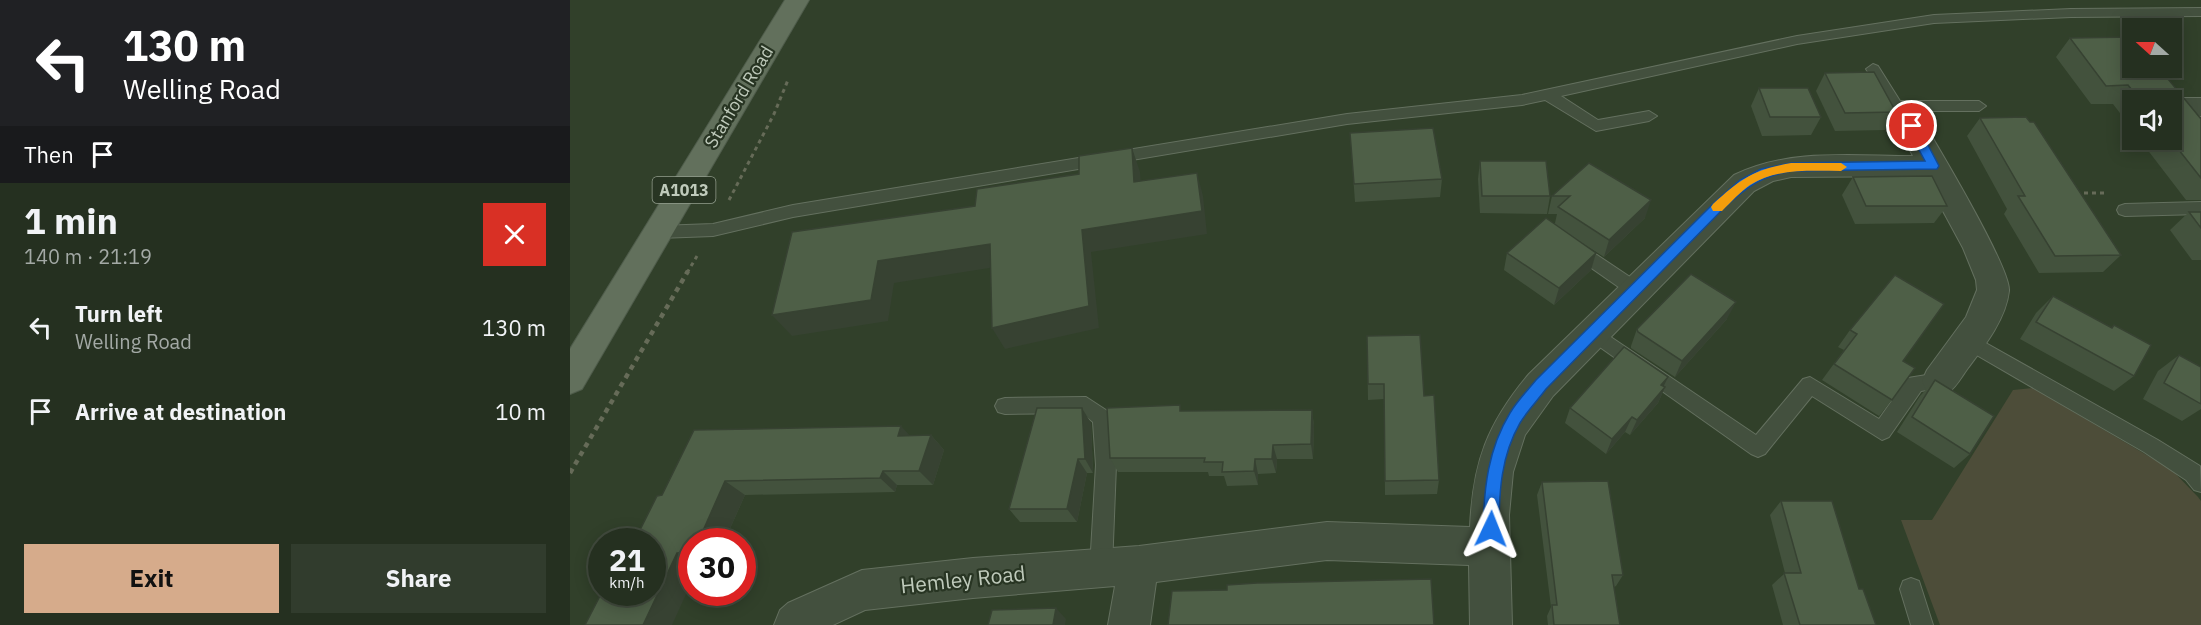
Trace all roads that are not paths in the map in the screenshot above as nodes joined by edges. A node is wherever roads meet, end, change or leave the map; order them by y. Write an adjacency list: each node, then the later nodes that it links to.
1 (797, 0): 13 (main road, Stanford Road / A1013)
2 (2201, 12): 4 (lane)
3 (1874, 69): 9 (lane)
4 (1546, 94): 8 (lane); 13 (lane)
5 (1979, 106): 9 (lane)
6 (2201, 106): 7 (street)
7 (2182, 107)
8 (1649, 116)
9 (1904, 116): 10 (street)
10 (1933, 166): 15 (street); 17 (street)
11 (2201, 208): 12 (lane)
12 (2125, 210)
13 (659, 232): 18 (main road, Stanford Road / A1013)
14 (1560, 237): 15 (lane)
15 (1636, 290): 16 (street)
16 (1593, 333): 19 (lane); 22 (street)
17 (1968, 340): 19 (street); 21 (lane)
18 (570, 379)
19 (1939, 381)
20 (1005, 406): 23 (lane)
21 (2201, 483)
22 (1490, 548): 23 (street, Hemley Road); 27 (street)
23 (1120, 567): 25 (street, Hemley Road); 26 (street)
24 (1911, 589): 28 (lane)
25 (795, 625)
26 (1129, 625)
27 (1491, 625)
28 (1922, 625)

